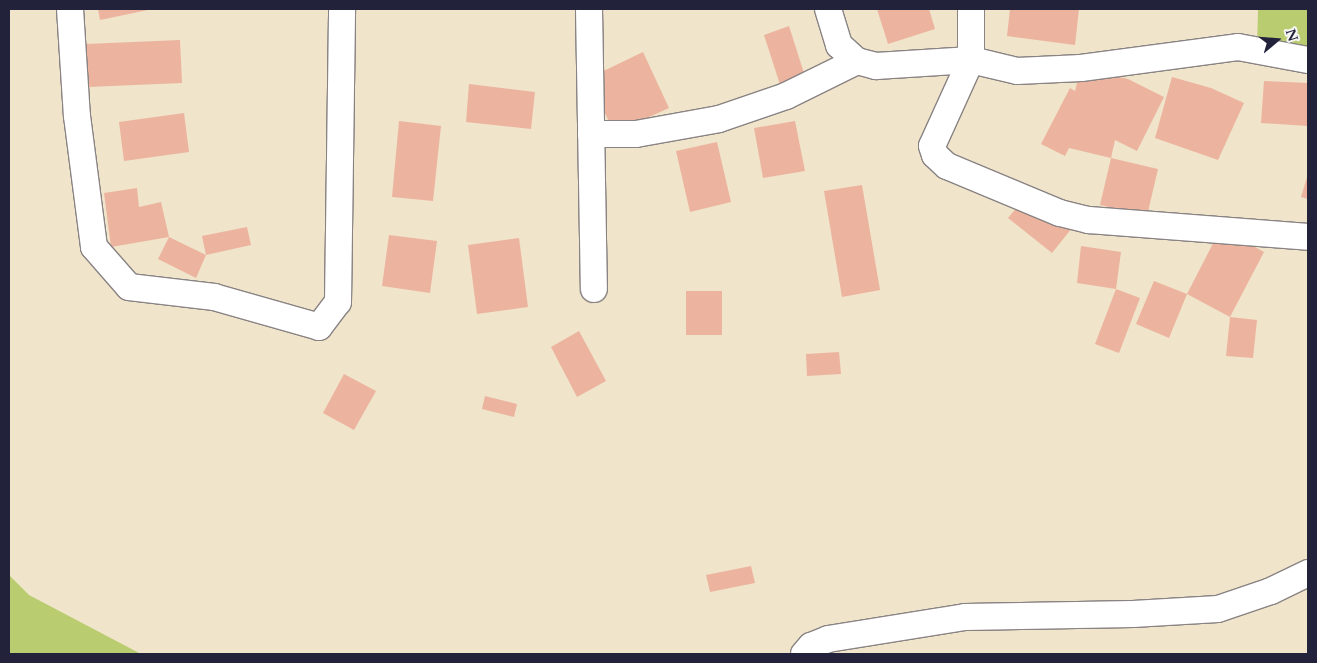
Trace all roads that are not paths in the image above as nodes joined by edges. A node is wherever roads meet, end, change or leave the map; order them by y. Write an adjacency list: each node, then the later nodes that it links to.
1 (70, 9): 2 (street)
2 (342, 9)
3 (589, 9): 9 (street)
4 (828, 9): 8 (street)
5 (971, 9): 6 (street)
6 (971, 60): 7 (street); 8 (street); 10 (street)
7 (1308, 60)
8 (857, 61): 9 (street)
9 (591, 134): 11 (street)
10 (1308, 238)
11 (594, 289)
12 (1308, 573): 13 (street)
13 (804, 654)

